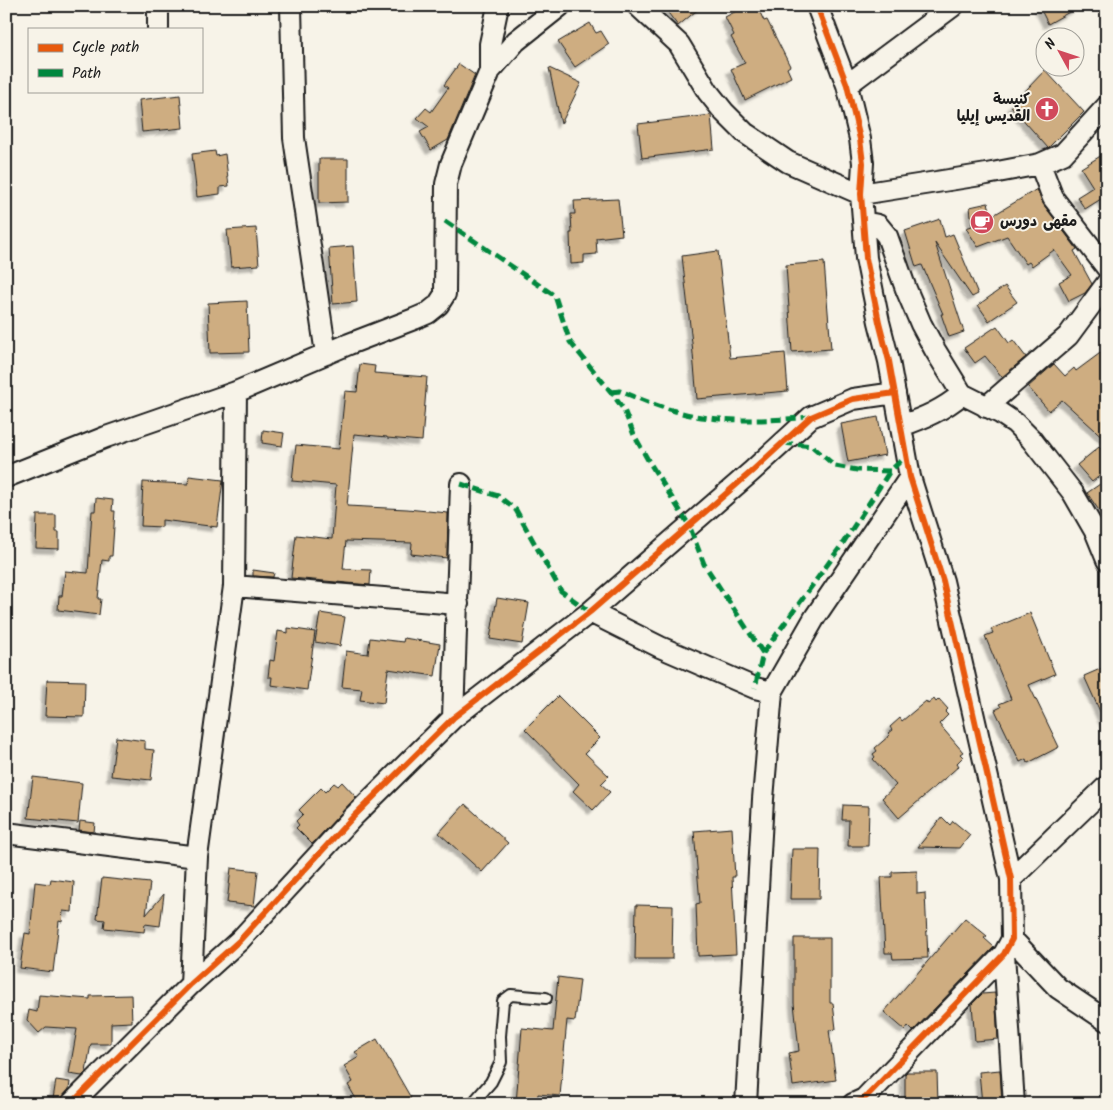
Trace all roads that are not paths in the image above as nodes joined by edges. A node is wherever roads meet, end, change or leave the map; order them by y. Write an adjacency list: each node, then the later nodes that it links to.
1 (158, 6): 8 (street)
2 (291, 6): 17 (street)
3 (498, 6): 9 (street)
4 (560, 6): 9 (street)
5 (638, 6): 13 (street)
6 (817, 6): 10 (street)
7 (953, 6): 10 (street)
8 (158, 28)
9 (490, 72): 17 (street)
10 (847, 85): 13 (street)
11 (1107, 106): 12 (street)
12 (1040, 164): 13 (street); 15 (street)
13 (861, 194): 14 (street)
14 (864, 226): 19 (street); 20 (street)
15 (1107, 268)
16 (1107, 283): 21 (street)
17 (326, 354): 18 (street)
18 (236, 392): 23 (street); 27 (street)
19 (895, 393): 22 (street); 29 (street)
20 (962, 394): 21 (street); 22 (street)
21 (986, 407): 26 (street)
22 (901, 426): 24 (street)
23 (6, 476)
24 (910, 478): 30 (street); 35 (street)
25 (461, 484): 28 (street)
26 (1107, 560)
27 (234, 586): 28 (street); 34 (street)
28 (458, 604): 31 (street)
29 (590, 612): 30 (street); 31 (street)
30 (772, 692): 42 (street)
31 (453, 718): 37 (street)
32 (1103, 796): 35 (street)
33 (6, 833): 34 (street)
34 (197, 857): 37 (street)
35 (1011, 879): 36 (street)
36 (1008, 947): 39 (street); 43 (street); 44 (street)
37 (191, 984): 40 (street)
38 (546, 998): 41 (lane)
39 (1107, 1021)
40 (71, 1104)
41 (472, 1104)
42 (746, 1104)
43 (853, 1104)
44 (1014, 1104)

